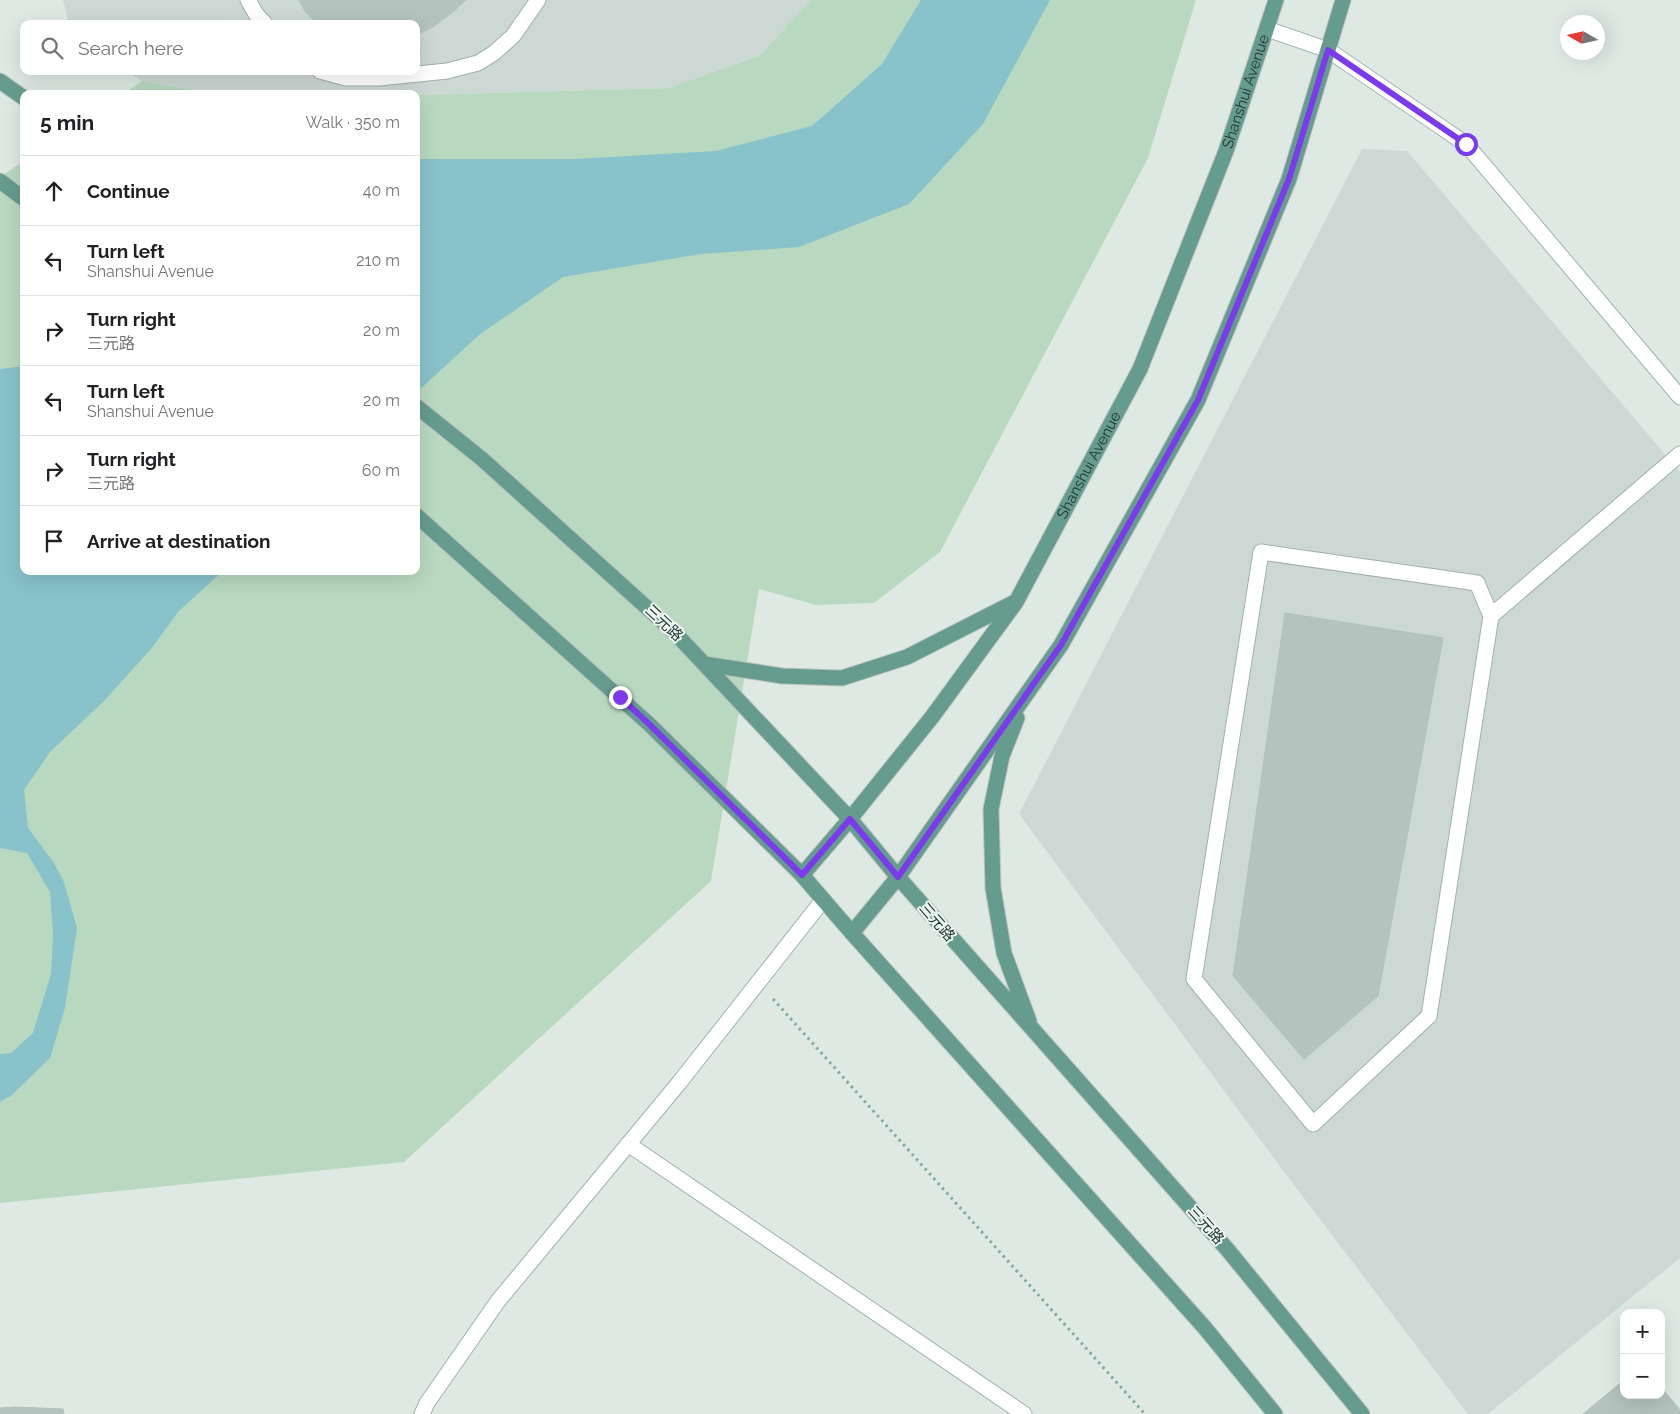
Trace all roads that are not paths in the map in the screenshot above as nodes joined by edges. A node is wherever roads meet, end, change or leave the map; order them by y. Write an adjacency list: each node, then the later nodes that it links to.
1 (248, 0): 5 (street)
2 (538, 0): 8 (street)
3 (1276, 0): 6 (main road, Shanshui Avenue)
4 (1343, 0): 7 (main road)
5 (261, 20)
6 (1267, 29): 7 (street); 19 (main road, Shanshui Avenue)
7 (1328, 50): 15 (street); 22 (main road)
8 (420, 74)
9 (335, 75): 10 (street)
10 (408, 75)
11 (0, 81): 12 (main road)
12 (20, 95)
13 (0, 180): 14 (main road)
14 (20, 196)
15 (1680, 397)
16 (420, 409): 21 (main road, 三元路)
17 (1680, 454): 20 (street)
18 (420, 519): 24 (main road)
19 (1016, 602): 21 (main road); 23 (main road, Shanshui Avenue)
20 (1491, 616): 20 (street)
21 (705, 664): 23 (main road, 三元路)
22 (1026, 694): 25 (main road); 28 (main road)
23 (850, 819): 24 (main road, Shanshui Avenue); 25 (main road, 三元路)
24 (802, 875): 26 (main road)
25 (898, 877): 27 (main road); 28 (main road, 三元路)
26 (823, 900): 27 (main road); 29 (street)
27 (852, 933): 32 (main road)
28 (1032, 1029): 33 (main road, 三元路)
29 (628, 1144): 30 (street); 31 (street)
30 (422, 1414)
31 (1024, 1414)
32 (1275, 1414)
33 (1362, 1414)

